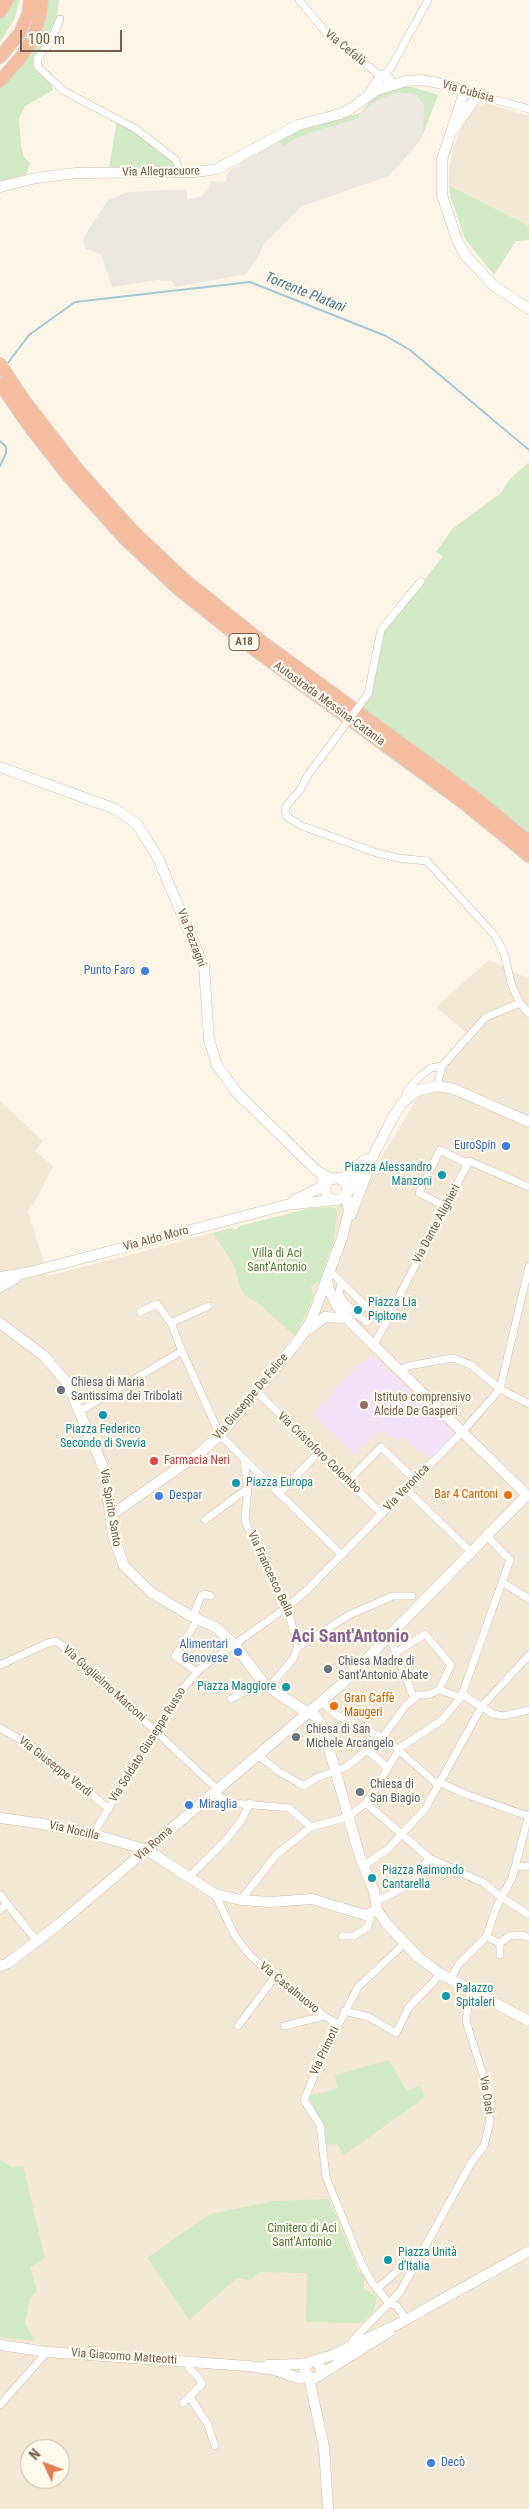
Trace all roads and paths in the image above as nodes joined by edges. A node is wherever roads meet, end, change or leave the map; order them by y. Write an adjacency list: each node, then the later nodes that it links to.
1 (6, 0): 7 (highway)
2 (24, 0): 9 (highway)
3 (30, 0): 10 (highway)
4 (40, 0): 11 (highway); 13 (highway)
5 (299, 0): 12 (street, Via Cefalù)
6 (428, 0): 12 (street)
7 (0, 12)
8 (60, 19): 18 (street)
9 (0, 47)
10 (0, 57)
11 (0, 76)
12 (383, 78): 14 (street, Via Cubisia); 18 (street, Via Allegracuore)
13 (0, 81)
14 (465, 90): 15 (street, Via Cubisia); 17 (street)
15 (478, 95): 16 (street, Via Cubisia); 17 (street)
16 (529, 109)
17 (451, 133): 20 (street)
18 (180, 172): 19 (street, Via Allegracuore)
19 (0, 187)
20 (529, 309)
21 (2, 374): 24 (highway, Autostrada Messina-Catania / A18); 25 (highway, Autostrada Messina-Catania / A18)
22 (421, 581): 26 (street, bridge)
23 (0, 767): 35 (street, Via Pezzagni)
24 (529, 842)
25 (529, 856)
26 (520, 1003): 27 (street); 28 (street)
27 (529, 1014)
28 (442, 1066): 29 (street); 30 (street)
29 (437, 1086): 30 (street); 31 (street)
30 (403, 1102): 32 (street)
31 (529, 1122)
32 (383, 1136): 33 (street); 36 (street)
33 (371, 1160): 38 (street); 41 (street)
34 (468, 1164): 37 (street); 40 (street, Via Dante Alighieri); 40 (street)
35 (320, 1178): 36 (street); 36 (street); 38 (street); 39 (street)
36 (336, 1179): 38 (street)
37 (529, 1187)
38 (341, 1197): 39 (street); 41 (street); 42 (street)
39 (286, 1205): 44 (street, Via Aldo Moro)
40 (446, 1207): 57 (street, Via Dante Alighieri)
41 (346, 1225): 42 (street)
42 (342, 1238): 45 (street, Via Giuseppe De Felice)
43 (529, 1269): 63 (street)
44 (26, 1273): 46 (street); 48 (street)
45 (328, 1273): 47 (street); 49 (street, Via Giuseppe De Felice); 50 (street)
46 (0, 1277)
47 (341, 1282): 53 (street); 53 (street)
48 (0, 1287)
49 (319, 1301): 50 (street); 54 (street); 59 (street, Via Giuseppe De Felice)
50 (336, 1304): 58 (street)
51 (208, 1306): 56 (street)
52 (140, 1312): 56 (street)
53 (375, 1316): 57 (street)
54 (341, 1318): 58 (street); 59 (street)
55 (2, 1323): 66 (street, Via Spirito Santo)
56 (171, 1323): 61 (street)
57 (384, 1325): 60 (street, Via Dante Alighieri)
58 (354, 1326): 60 (street)
59 (298, 1341): 64 (street, Via Giuseppe De Felice)
60 (374, 1345): 62 (street)
61 (182, 1351): 66 (street); 68 (street)
62 (400, 1371): 63 (street); 67 (street)
63 (500, 1389): 65 (street); 67 (street, Via Veronica)
64 (256, 1391): 68 (street, Via Giuseppe De Felice); 69 (street, Via Cristoforo Colombo)
65 (529, 1404)
66 (80, 1411): 78 (street, Via Spirito Santo)
67 (463, 1431): 71 (street, Via Veronica); 76 (street)
68 (220, 1435): 70 (street); 78 (street, Via Giuseppe De Felice)
69 (318, 1452): 72 (street, Via Cristoforo Colombo); 75 (street)
70 (243, 1458): 73 (street, Via Francesco Bella); 75 (street)
71 (415, 1480): 72 (street); 74 (street, Via Veronica)
72 (348, 1481): 77 (street, Via Cristoforo Colombo)
73 (248, 1488): 79 (street); 87 (street, Via Francesco Bella)
74 (406, 1489): 77 (street, Via Veronica); 81 (street)
75 (279, 1494): 82 (street)
76 (528, 1495): 80 (street, Via Roma)
77 (382, 1514): 82 (street, Via Veronica)
78 (111, 1515): 88 (street, Via Spirito Santo)
79 (205, 1520)
80 (487, 1536): 81 (street, Via Roma); 83 (street)
81 (471, 1552): 89 (street, Via Roma)
82 (342, 1555): 87 (street, Via Veronica)
83 (502, 1582): 86 (street); 99 (street)
84 (211, 1596): 88 (street)
85 (412, 1596): 91 (street)
86 (529, 1599)
87 (287, 1607): 90 (street, Via Veronica); 91 (street, Via Francesco Bella)
88 (196, 1618): 90 (street, Via Spirito Santo); 95 (street)
89 (389, 1636): 92 (street); 101 (street, Via Roma)
90 (234, 1644): 95 (street, Via Soldato Giuseppe Russo); 96 (street, Via Spirito Santo)
91 (298, 1646): 96 (street)
92 (397, 1652): 97 (street); 98 (street)
93 (529, 1655): 102 (street)
94 (0, 1665): 107 (street, Via Guglielmo Marconi)
95 (197, 1672): 107 (street, Via Soldato Giuseppe Russo)
96 (267, 1686): 100 (street); 104 (street)
97 (439, 1690): 98 (street); 99 (street)
98 (413, 1696): 108 (street)
99 (461, 1697): 102 (street); 110 (street)
100 (231, 1699)
101 (326, 1706): 104 (street, Via Roma); 105 (street); 108 (street)
102 (482, 1706): 103 (street); 114 (street)
103 (529, 1710)
104 (305, 1716): 105 (street); 111 (street, Via Roma)
105 (320, 1724): 113 (street)
106 (0, 1728): 118 (street, Via Giuseppe Verdi)
107 (155, 1731): 115 (street, Via Guglielmo Marconi); 118 (street, Via Soldato Giuseppe Russo)
108 (382, 1738): 109 (street); 110 (street)
109 (367, 1750): 112 (street); 113 (street)
110 (399, 1750): 112 (street); 114 (street)
111 (258, 1755): 113 (street); 115 (street, Via Roma)
112 (388, 1768): 117 (street)
113 (336, 1771): 120 (street)
114 (439, 1784): 119 (street); 124 (street)
115 (215, 1791): 116 (street); 125 (street, Via Roma)
116 (250, 1803): 122 (street); 130 (street)
117 (366, 1803): 120 (street); 124 (street)
118 (109, 1809): 123 (street, Via Soldato Giuseppe Russo)
119 (528, 1815): 129 (street)
120 (348, 1817): 122 (street); 127 (street)
121 (0, 1818): 123 (street, Via Nocilla)
122 (310, 1827): 134 (street)
123 (93, 1834): 125 (street, Via Nocilla)
124 (402, 1834): 126 (street); 127 (street)
125 (147, 1850): 130 (street, Via Nocilla); 142 (street, Via Roma)
126 (429, 1858): 133 (street); 136 (street)
127 (365, 1863): 136 (street)
128 (529, 1866): 129 (street)
129 (515, 1867): 133 (street)
130 (190, 1876): 131 (street, Via Nocilla)
131 (215, 1894): 134 (street); 148 (street, Via Casalnuovo)
132 (0, 1895): 135 (street)
133 (500, 1898): 138 (street); 140 (street)
134 (242, 1900): 136 (street)
135 (7, 1904): 137 (street); 142 (street)
136 (375, 1907): 139 (street); 144 (street)
137 (0, 1910)
138 (529, 1915)
139 (342, 1936)
140 (486, 1937): 143 (street); 149 (street)
141 (529, 1938): 143 (street)
142 (37, 1941): 146 (street, Via Roma)
143 (500, 1942): 145 (street)
144 (404, 1944): 147 (street); 151 (street, Via Primoti)
145 (500, 1955)
146 (2, 1966)
147 (441, 1974): 149 (street); 151 (street)
148 (274, 1978): 152 (street, Via Casalnuovo); 155 (street)
149 (450, 1980): 150 (street)
150 (470, 1991): 153 (street); 157 (street, Via Oasi)
151 (344, 2011): 154 (street, Via Primoti)
152 (324, 2016): 154 (street, Via Casalnuovo); 156 (street)
153 (529, 2021)
154 (338, 2024): 159 (street, Via Primoti)
155 (238, 2026)
156 (284, 2026)
157 (427, 2245): 159 (street); 160 (street, Via Oasi)
158 (529, 2251): 161 (street)
159 (377, 2289): 160 (street)
160 (389, 2303): 161 (street); 163 (street, Via Oasi)
161 (403, 2322): 163 (street); 168 (street)
162 (0, 2345): 164 (street, Via Giacomo Matteotti)
163 (351, 2346): 166 (street)
164 (47, 2352): 165 (street, Via Giacomo Matteotti); 171 (street)
165 (187, 2362): 167 (street, Via Giacomo Matteotti); 169 (street)
166 (310, 2363): 167 (street); 168 (street); 168 (street)
167 (248, 2366): 168 (street)
168 (311, 2376): 172 (street); 172 (street)
169 (190, 2397): 170 (street); 173 (street)
170 (183, 2403)
171 (0, 2405)
172 (316, 2405): 174 (street)
173 (215, 2446)
174 (328, 2509)

